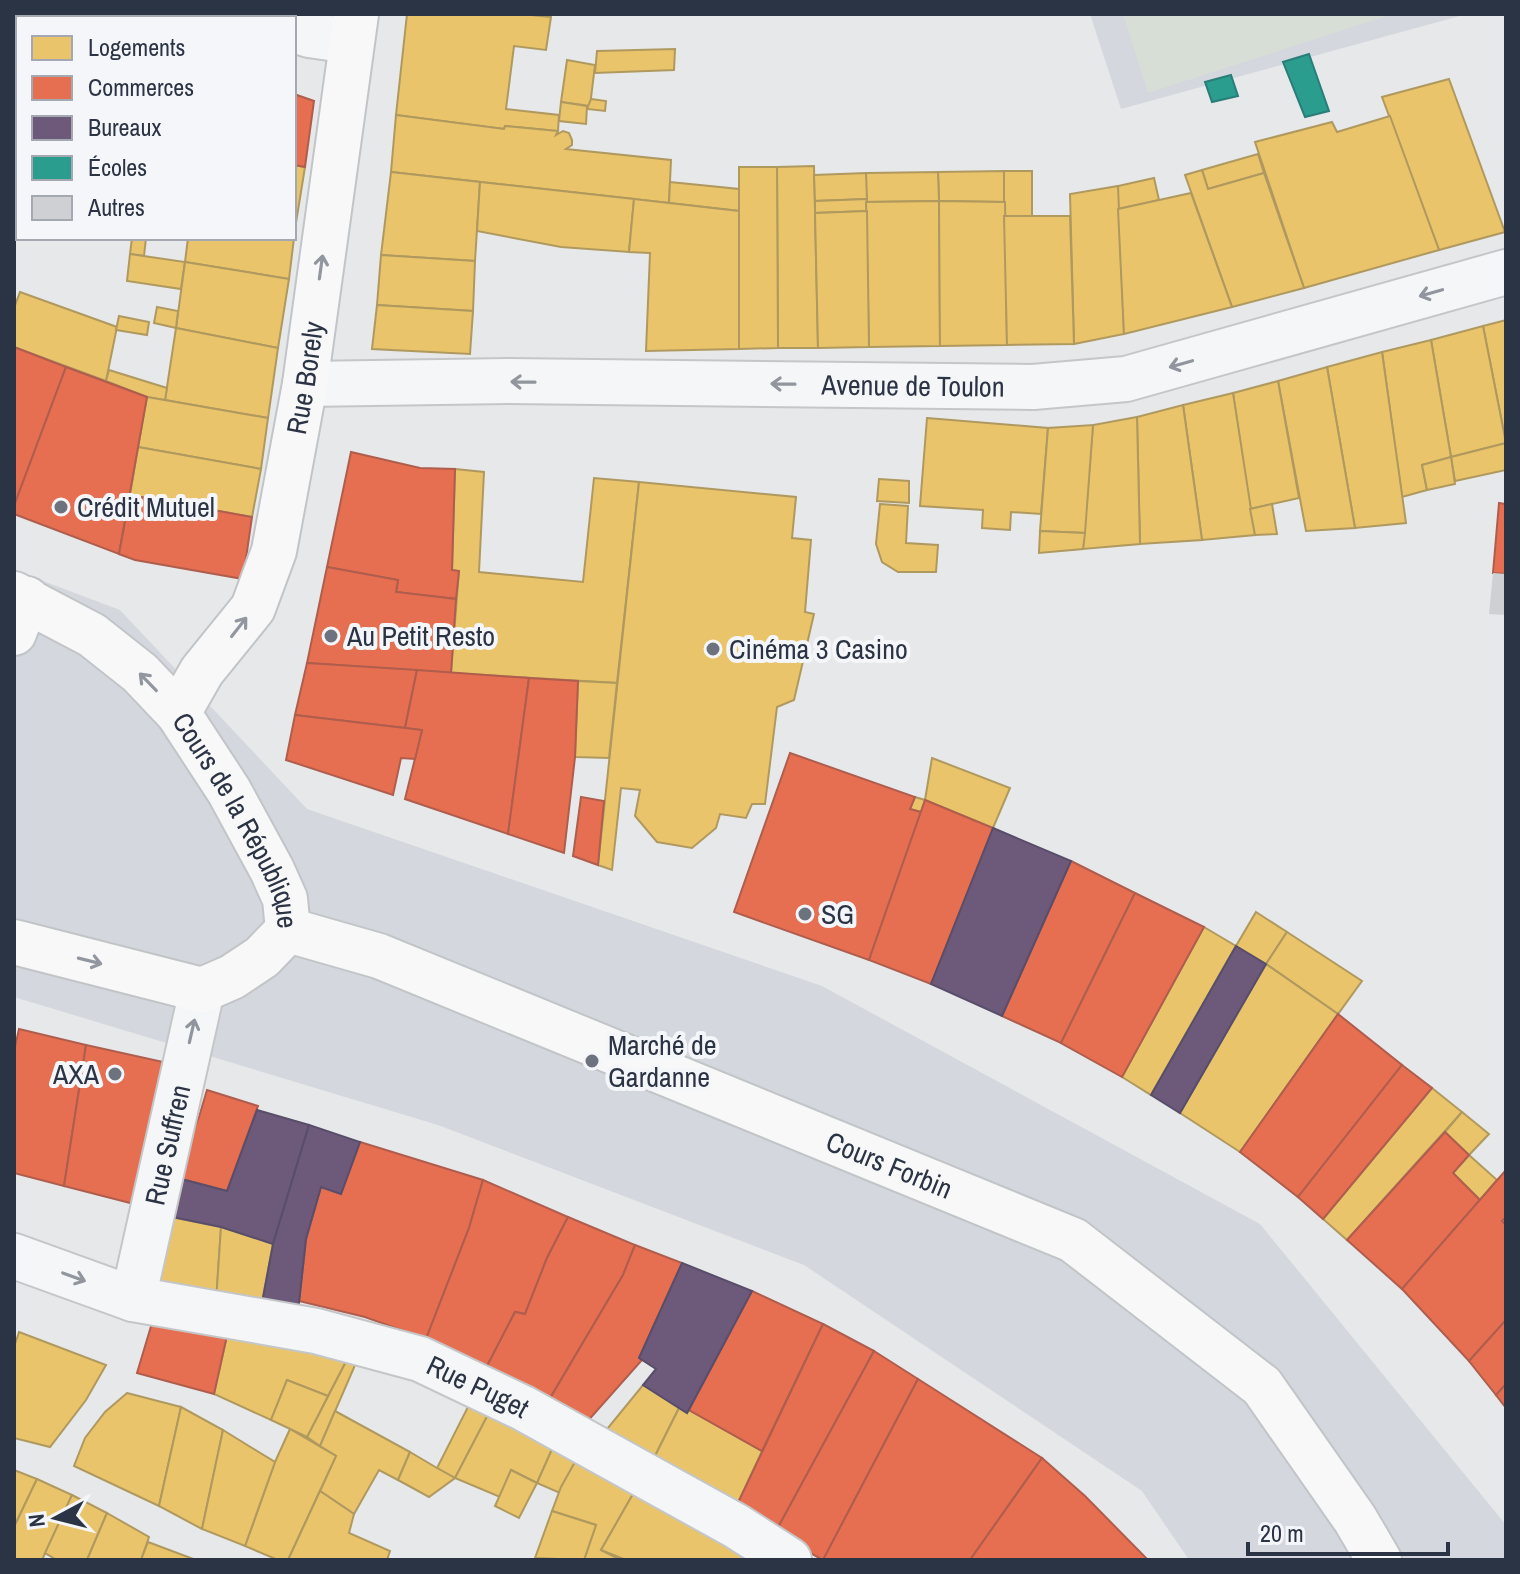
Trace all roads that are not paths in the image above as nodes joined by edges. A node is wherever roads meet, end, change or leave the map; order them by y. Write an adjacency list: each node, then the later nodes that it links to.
1 (353, 27): 2 (street); 4 (main road, Rue Borely, one-way to 1)
2 (296, 31)
3 (1506, 272): 4 (street, Avenue de Toulon, one-way to 4)
4 (305, 384): 6 (main road, Rue Borely, one-way to 4)
5 (18, 609): 6 (main road, Cours de la République, one-way to 5)
6 (178, 713): 7 (main road, Cours de la République)
7 (288, 930): 9 (main road, Cours de la République); 13 (main road, Cours Forbin)
8 (14, 942): 9 (main road, one-way to 9)
9 (202, 990): 11 (street, Rue Suffren, one-way to 9)
10 (14, 1256): 11 (street, Rue Puget, one-way to 11)
11 (133, 1299): 12 (street, Rue Puget)
12 (789, 1560)
13 (1379, 1560)

